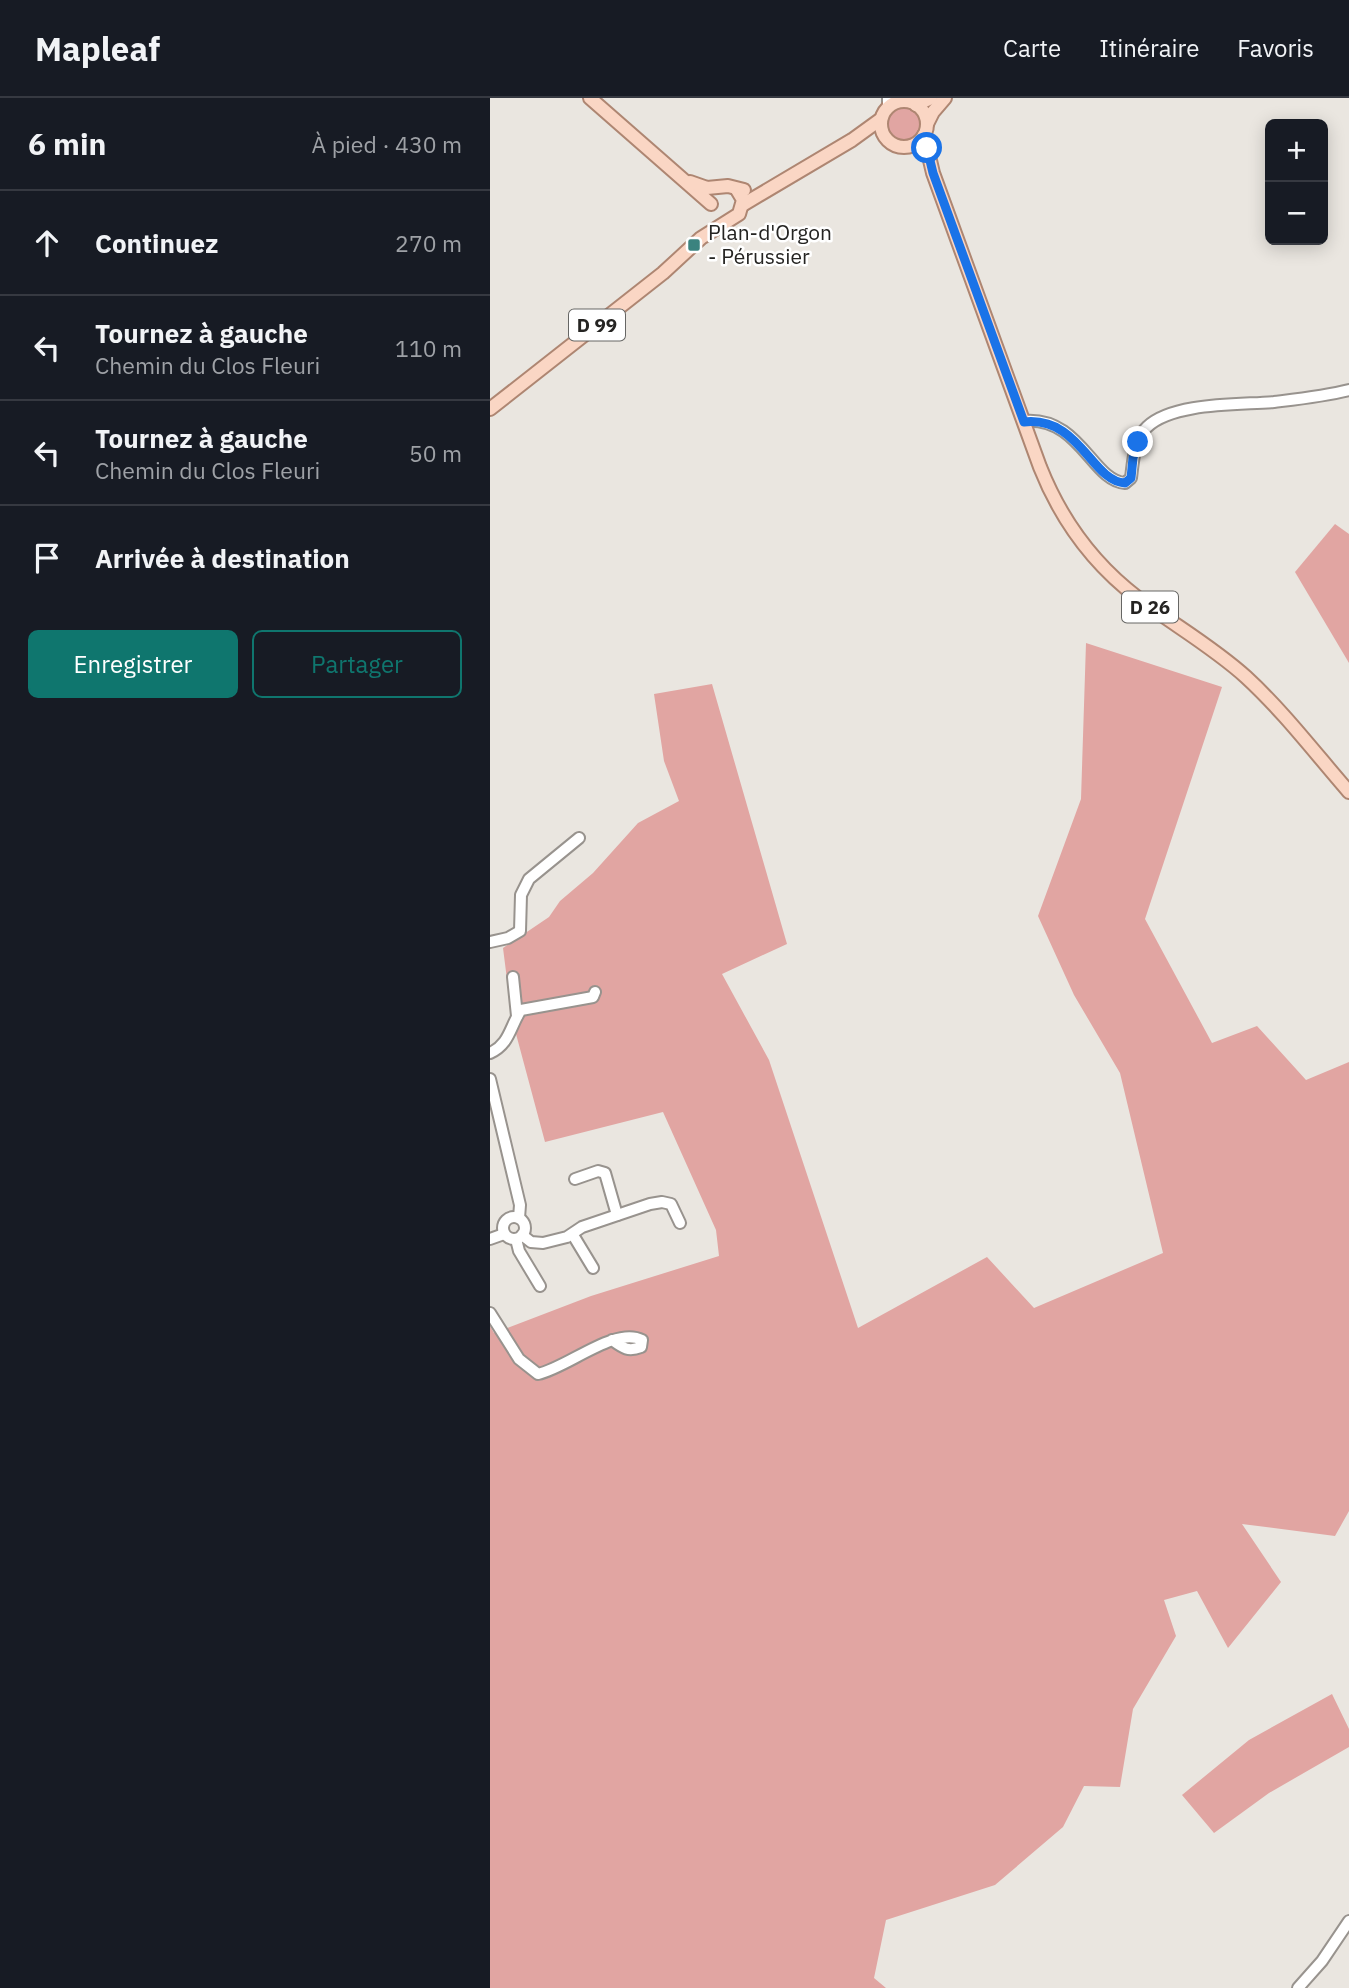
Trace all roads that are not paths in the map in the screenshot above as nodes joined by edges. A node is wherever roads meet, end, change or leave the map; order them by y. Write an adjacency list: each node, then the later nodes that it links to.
1 (931, 98): 4 (main road)
2 (946, 98): 6 (main road)
3 (591, 99): 11 (main road)
4 (907, 101): 5 (main road); 6 (main road)
5 (886, 108): 7 (main road); 8 (main road)
6 (926, 129): 9 (main road); 10 (main road, D 26)
7 (884, 135): 8 (main road); 9 (main road)
8 (852, 140): 12 (main road)
9 (904, 147): 10 (main road, D 26)
10 (933, 173): 21 (main road, D 26)
11 (681, 179): 13 (main road); 16 (main road)
12 (775, 185): 14 (main road); 15 (main road)
13 (719, 189): 14 (main road); 16 (main road)
14 (737, 190): 15 (main road)
15 (744, 204): 17 (main road)
16 (712, 208): 17 (main road); 18 (main road, D 99)
17 (729, 219): 18 (main road, D 99)
18 (701, 238): 20 (main road, D 99)
19 (1349, 390): 21 (street)
20 (490, 409)
21 (1024, 422): 22 (main road, D 26)
22 (1349, 792)
23 (579, 838): 24 (street)
24 (490, 942)
25 (513, 977): 27 (street)
26 (595, 992): 27 (street)
27 (517, 1016): 28 (street)
28 (490, 1053)
29 (490, 1079): 32 (street)
30 (575, 1179): 31 (street)
31 (617, 1215): 33 (street); 35 (street)
32 (519, 1218): 34 (street); 36 (street)
33 (680, 1223)
34 (505, 1234): 36 (street); 37 (street)
35 (573, 1235): 36 (street); 38 (street)
36 (519, 1237): 39 (street)
37 (490, 1239)
38 (593, 1268)
39 (540, 1286)
40 (490, 1313): 41 (street)
41 (612, 1340)
42 (1349, 1921): 43 (street)
43 (1298, 1988)

